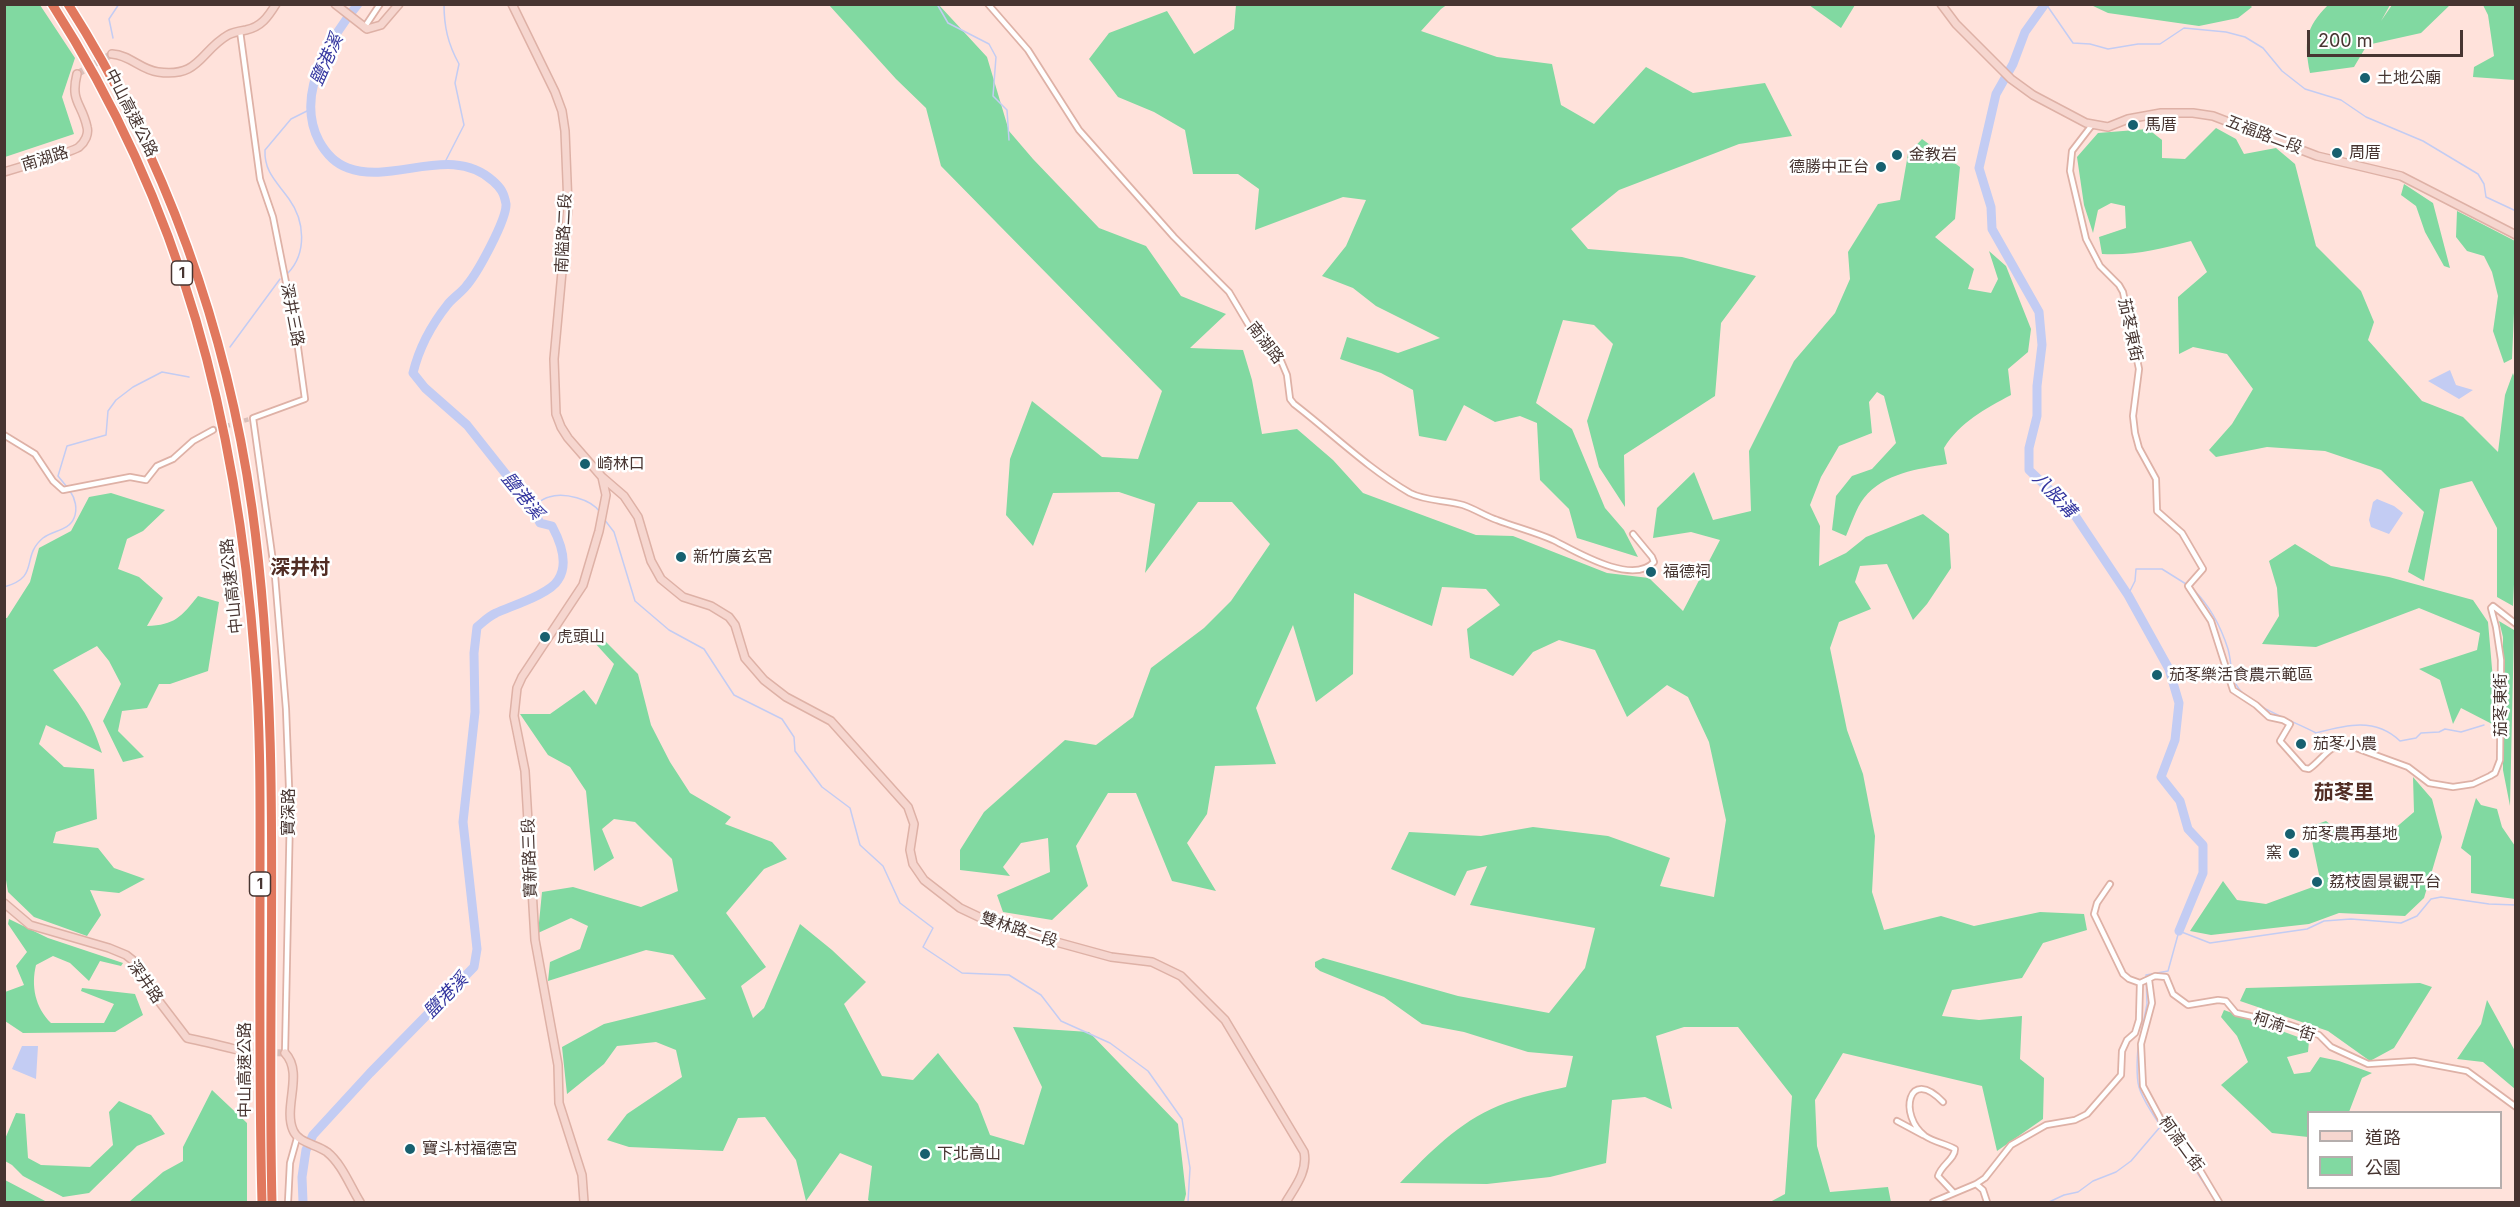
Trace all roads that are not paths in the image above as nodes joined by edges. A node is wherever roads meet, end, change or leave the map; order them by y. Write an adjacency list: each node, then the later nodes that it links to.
1 (52, 4): 36 (highway, 中山高速公路 / 1)
2 (68, 4): 37 (highway, 中山高速公路 / 1)
3 (276, 4): 11 (street)
4 (335, 4): 10 (street)
5 (380, 4): 10 (street)
6 (399, 4): 10 (street)
7 (512, 4): 20 (street, 南隘路二段)
8 (988, 4): 21 (street, 南湖路)
9 (1941, 4): 14 (street)
10 (364, 28)
11 (240, 31): 12 (street); 17 (street, 深井三路)
12 (112, 54)
13 (77, 74): 15 (street, 南湖路)
14 (2092, 125): 16 (street, 五福路二段); 22 (street, 茄苳東街)
15 (4, 172)
16 (2516, 235)
17 (253, 418): 28 (street, 寶深路)
18 (213, 430): 19 (street)
19 (4, 435)
20 (602, 477): 40 (street, 寶新路三段); 41 (street, 雙林路二段)
21 (1633, 534)
22 (2516, 624)
23 (2110, 884): 26 (street)
24 (4, 903): 27 (street, 深井路)
25 (2149, 980): 26 (street); 30 (street, 柯湳一街); 44 (street, 柯湳二街)
26 (2140, 983): 34 (street)
27 (246, 1052)
28 (285, 1053): 33 (street, 寶深路)
29 (1942, 1102): 32 (street)
30 (2516, 1107)
31 (1897, 1121): 32 (street)
32 (1923, 1135): 35 (street)
33 (297, 1138): 38 (street, 寶深路); 39 (street)
34 (1977, 1184): 35 (street); 43 (street)
35 (1954, 1193): 42 (street)
36 (262, 1203)
37 (272, 1203)
38 (288, 1203)
39 (360, 1203)
40 (584, 1203)
41 (1286, 1203)
42 (1933, 1203)
43 (1987, 1203)
44 (2219, 1203)

